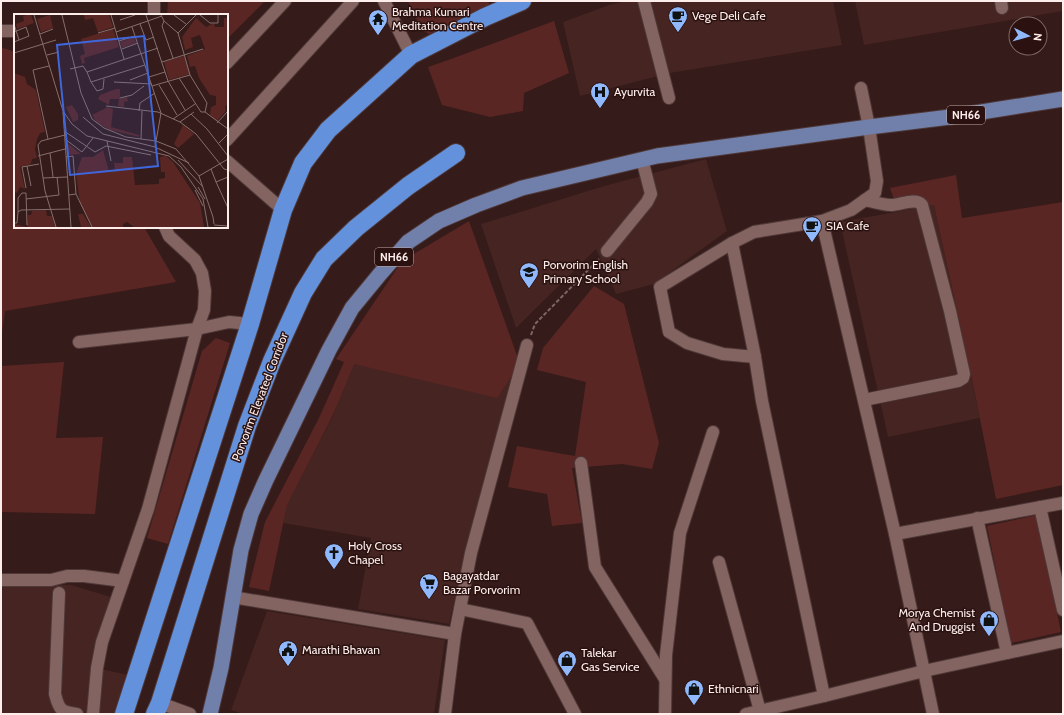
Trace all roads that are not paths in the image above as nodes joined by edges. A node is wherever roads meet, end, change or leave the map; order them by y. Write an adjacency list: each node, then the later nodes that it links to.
1 (154, 1): 7 (street)
2 (285, 1): 11 (street)
3 (353, 1): 16 (street)
4 (384, 1): 10 (street)
5 (522, 1): 10 (highway)
6 (644, 1): 13 (street)
7 (154, 14)
8 (1, 31): 9 (street)
9 (14, 31)
10 (411, 55): 21 (highway)
11 (228, 62)
12 (861, 88): 15 (street)
13 (669, 98)
14 (1063, 99): 15 (main road, NH66)
15 (869, 127): 18 (main road, NH66); 20 (street)
16 (228, 139)
17 (456, 153): 51 (highway, Porvorim Elevated Corridor)
18 (642, 159): 25 (street); 42 (main road, NH66)
19 (228, 162): 21 (street)
20 (865, 200): 22 (street); 31 (street)
21 (283, 210): 26 (highway)
22 (822, 221): 24 (street); 31 (street)
23 (165, 228): 27 (street)
24 (732, 243): 30 (street); 30 (street)
25 (607, 251)
26 (250, 324): 27 (street); 55 (highway)
27 (197, 329): 28 (street); 40 (street)
28 (79, 342)
29 (527, 345): 43 (street)
30 (755, 357): 50 (street)
31 (864, 400): 37 (street)
32 (713, 432): 49 (street)
33 (581, 463): 49 (street)
34 (1063, 503): 35 (street)
35 (1040, 507): 36 (street); 44 (street)
36 (978, 518): 37 (street); 47 (street)
37 (895, 534): 48 (street)
38 (719, 562): 52 (street)
39 (1, 580): 40 (street)
40 (123, 581): 54 (street)
41 (59, 593): 53 (street)
42 (232, 597): 45 (street); 57 (main road, NH66)
43 (460, 609): 45 (street); 59 (street)
44 (1063, 610)
45 (456, 634): 58 (street)
46 (1063, 641): 47 (street)
47 (1007, 653): 48 (street)
48 (924, 671): 50 (street); 62 (street)
49 (665, 679): 60 (street)
50 (824, 696): 52 (street)
51 (157, 709): 56 (street)
52 (760, 711): 61 (street)
53 (77, 714)
54 (92, 714)
55 (124, 714)
56 (190, 714)
57 (210, 714)
58 (445, 714)
59 (575, 714)
60 (665, 714)
61 (746, 714)
62 (933, 714)

